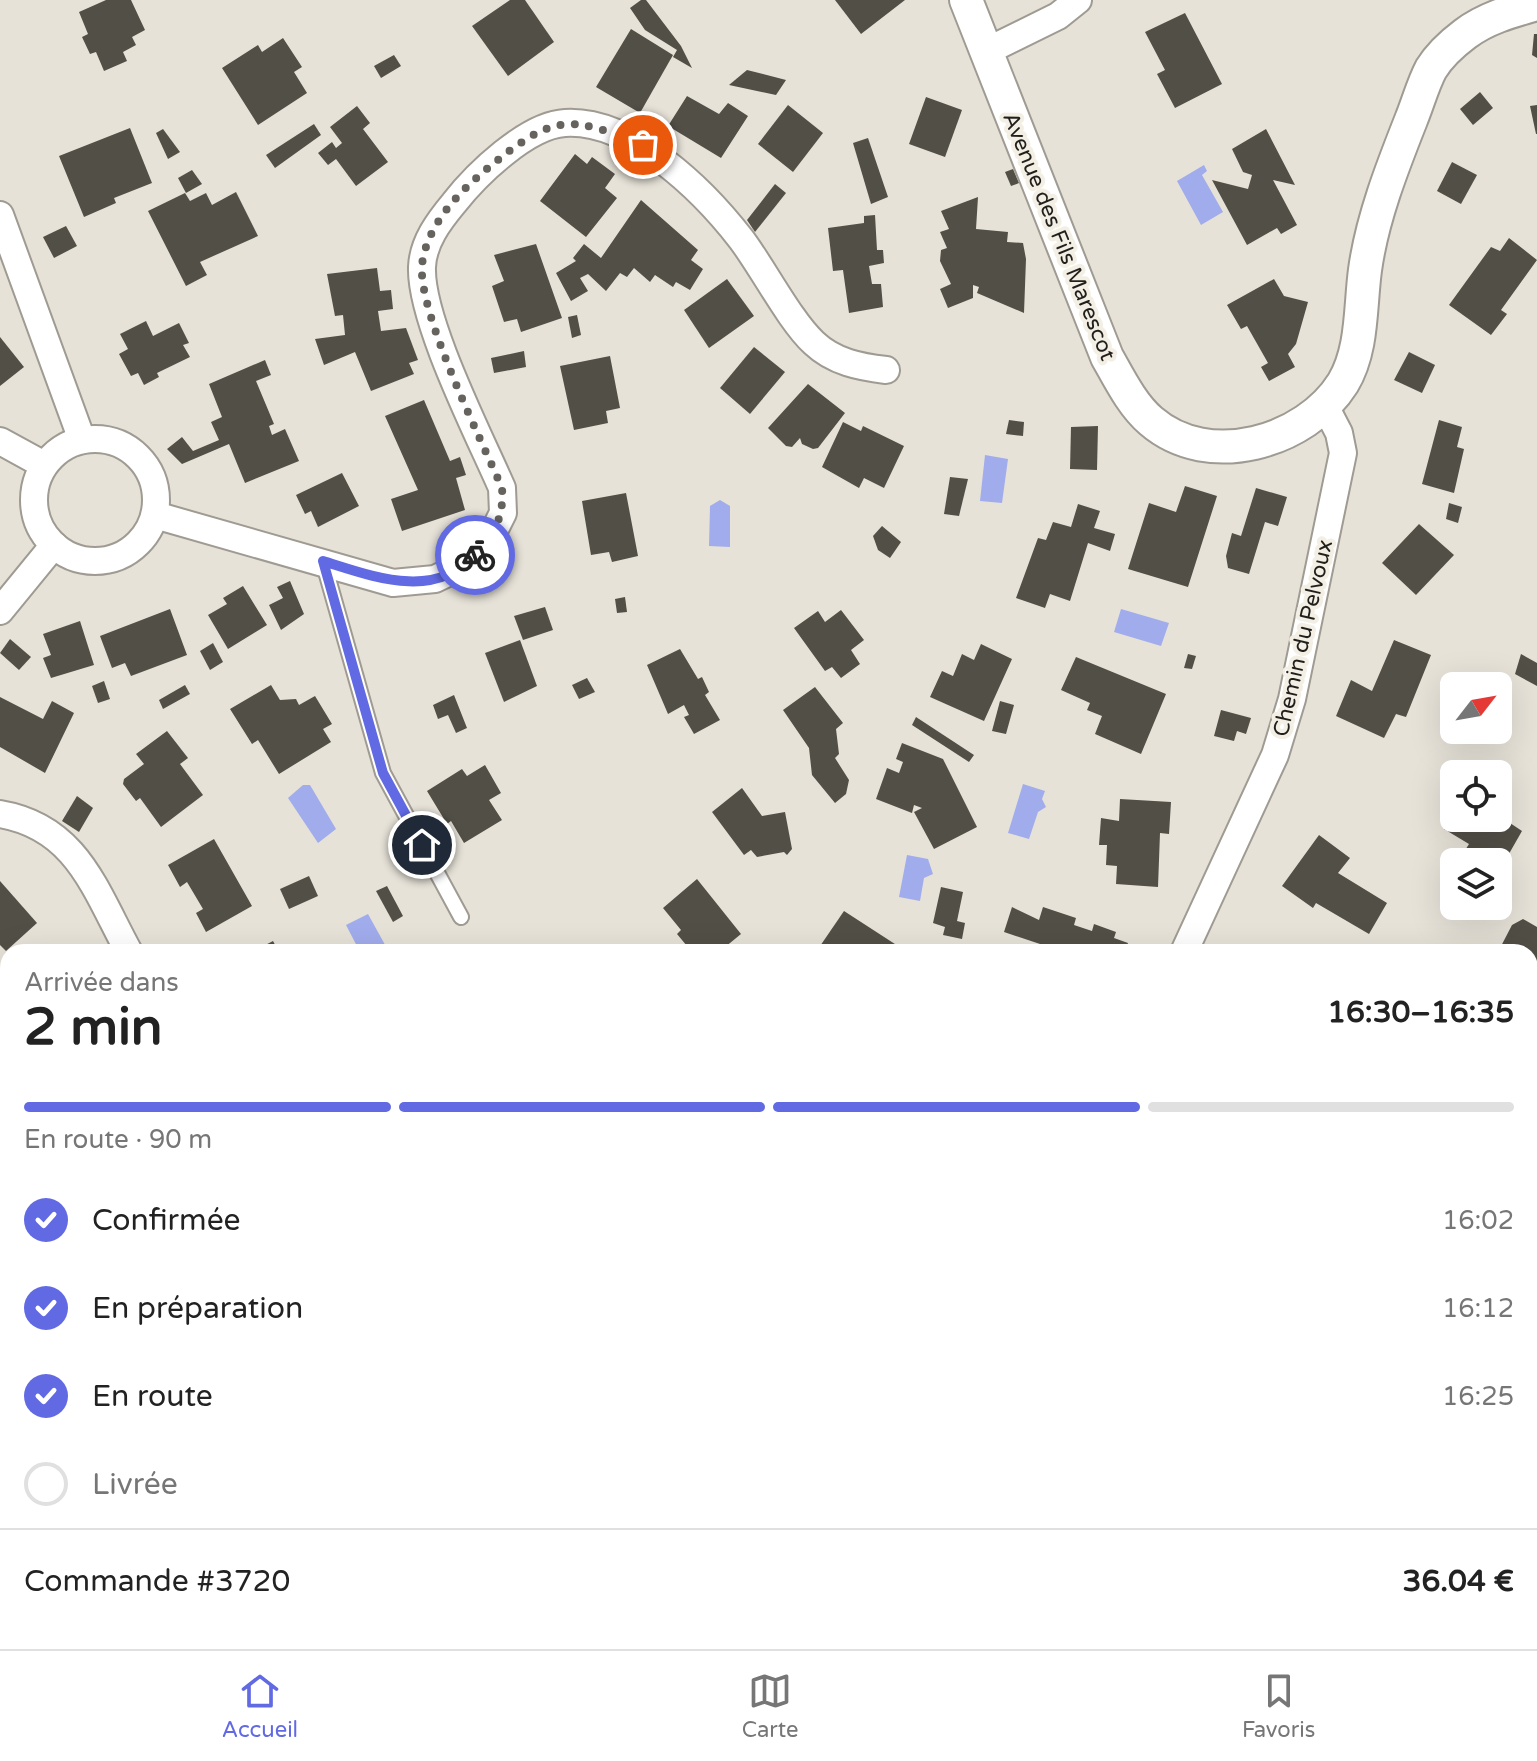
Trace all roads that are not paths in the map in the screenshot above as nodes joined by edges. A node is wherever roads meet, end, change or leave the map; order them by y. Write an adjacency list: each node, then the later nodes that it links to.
1 (966, 0): 4 (street, Avenue des Fils Marescot)
2 (1078, 0): 4 (street)
3 (1537, 4): 7 (street)
4 (987, 51): 7 (street, Avenue des Fils Marescot)
5 (0, 215): 8 (street)
6 (886, 370): 13 (street)
7 (1325, 406): 18 (street, Chemin du Pelvoux)
8 (82, 440): 10 (street); 11 (street)
9 (0, 441): 10 (street)
10 (44, 465): 12 (street)
11 (155, 515): 12 (street); 13 (street)
12 (54, 545): 14 (street)
13 (323, 561): 16 (lane)
14 (0, 611)
15 (0, 814): 17 (street)
16 (461, 917)
17 (125, 944)
18 (1188, 944)

